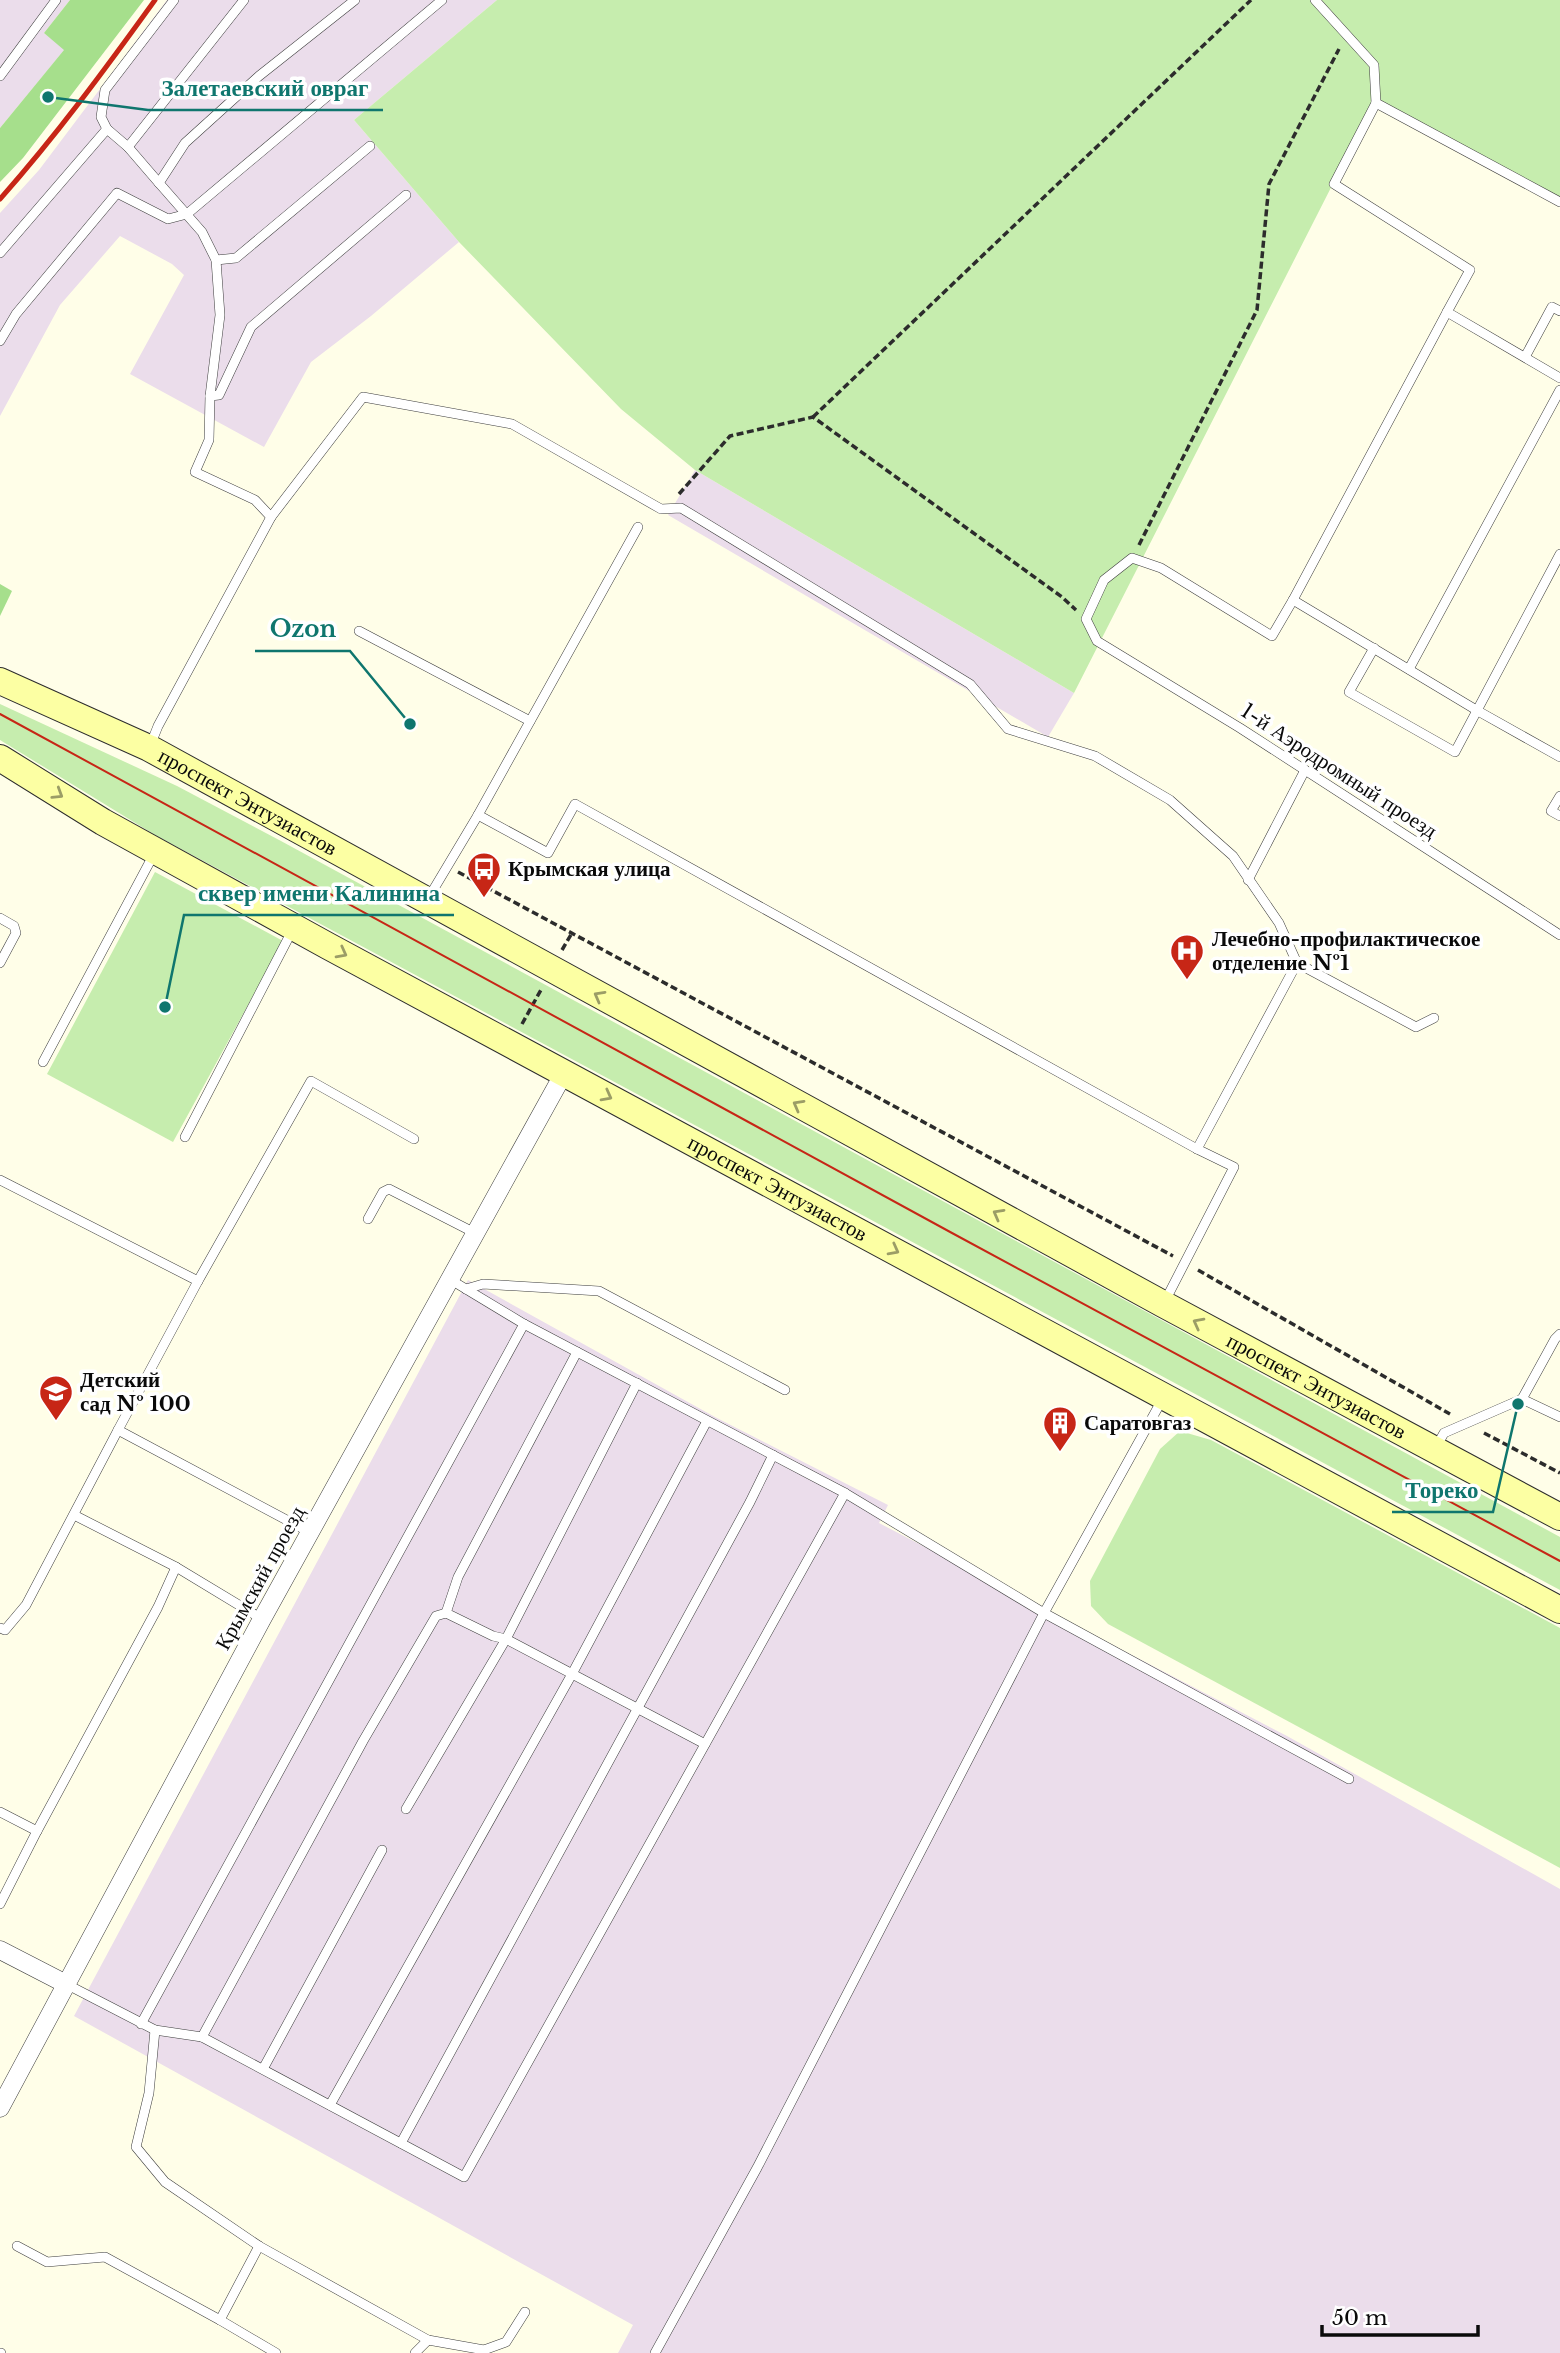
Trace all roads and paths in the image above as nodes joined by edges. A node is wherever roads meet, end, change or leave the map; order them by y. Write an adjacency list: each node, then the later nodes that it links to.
1 (56, 0): 9 (lane)
2 (174, 0): 11 (lane)
3 (244, 0): 13 (lane)
4 (355, 0): 14 (lane)
5 (442, 0): 17 (lane)
6 (1251, 0): 27 (path)
7 (1315, 0): 8 (lane)
8 (1347, 35): 10 (lane); 32 (path)
9 (0, 76)
10 (1376, 103): 16 (lane); 21 (lane)
11 (107, 129): 13 (lane); 18 (lane)
12 (370, 146): 19 (lane)
13 (128, 147): 14 (lane)
14 (159, 183): 17 (lane)
15 (406, 195): 26 (lane)
16 (1560, 202)
17 (187, 214): 19 (lane); 22 (lane)
18 (0, 253)
19 (216, 260): 26 (lane)
20 (1560, 311): 23 (lane)
21 (1447, 312): 23 (lane); 33 (lane)
22 (0, 341)
23 (1525, 357): 24 (lane)
24 (1560, 378)
25 (1560, 390): 37 (lane)
26 (210, 396): 29 (lane)
27 (813, 417): 28 (path); 34 (path)
28 (666, 509): 29 (lane); 50 (lane)
29 (271, 517): 41 (lane)
30 (638, 527): 40 (lane)
31 (1560, 554): 39 (lane)
32 (1132, 558): 33 (lane); 34 (lane)
33 (1293, 600): 36 (lane)
34 (1086, 619): 44 (lane, 1-й Аэродромный проезд)
35 (359, 631): 40 (lane)
36 (1374, 648): 37 (lane); 39 (lane)
37 (1409, 669): 39 (lane)
38 (0, 681): 41 (main road, проспект Энтузиастов)
39 (1478, 711): 42 (lane)
40 (530, 721): 46 (lane)
41 (149, 748): 51 (main road, проспект Энтузиастов)
42 (1560, 757)
43 (0, 758): 48 (main road, проспект Энтузиастов, one-way to 48)
44 (1305, 770): 50 (lane); 54 (lane, 1-й Аэродромный проезд)
45 (1560, 796): 47 (lane)
46 (478, 815): 49 (lane); 64 (lane)
47 (1560, 816)
48 (155, 851): 53 (main road, проспект Энтузиастов); 60 (lane)
49 (447, 866): 51 (lane); 68 (path)
50 (1248, 880): 56 (lane)
51 (427, 900): 57 (main road, проспект Энтузиастов)
52 (0, 918): 55 (lane)
53 (294, 928): 59 (main road, проспект Энтузиастов, one-way to 59); 62 (lane)
54 (1560, 935)
55 (0, 963)
56 (1297, 963): 58 (lane); 64 (lane)
57 (552, 970): 59 (path); 71 (main road, проспект Энтузиастов, one-way to 57)
58 (1434, 1018)
59 (512, 1045): 61 (main road, проспект Энтузиастов)
60 (43, 1062)
61 (565, 1073): 67 (street, Крымский проезд); 77 (main road, проспект Энтузиастов, one-way to 77)
62 (185, 1137)
63 (414, 1139): 69 (lane)
64 (1197, 1149): 68 (lane)
65 (0, 1180): 69 (lane)
66 (368, 1219): 67 (lane)
67 (477, 1234): 70 (street, Крымский проезд)
68 (1185, 1262): 71 (lane); 81 (path)
69 (198, 1281): 82 (lane)
70 (458, 1284): 72 (lane); 76 (lane); 89 (street, Крымский проезд)
71 (1163, 1304): 83 (main road, проспект Энтузиастов, one-way to 71)
72 (524, 1324): 74 (lane); 108 (lane)
73 (1560, 1334): 78 (lane)
74 (577, 1352): 75 (lane); 92 (lane)
75 (637, 1384): 80 (lane); 96 (lane)
76 (785, 1390)
77 (1164, 1396): 91 (main road, проспект Энтузиастов); 93 (lane)
78 (1522, 1399): 79 (lane); 81 (lane)
79 (1560, 1417)
80 (707, 1421): 84 (lane); 97 (lane)
81 (1466, 1423): 83 (lane); 85 (path)
82 (118, 1430): 87 (lane); 89 (lane)
83 (1434, 1449): 88 (main road, проспект Энтузиастов)
84 (773, 1455): 86 (lane); 98 (lane)
85 (1560, 1473)
86 (845, 1493): 93 (lane); 99 (lane)
87 (75, 1515): 90 (lane); 95 (lane)
88 (1560, 1517)
89 (311, 1533): 94 (street, Крымский проезд)
90 (176, 1567): 94 (lane); 103 (lane)
91 (1560, 1610)
92 (446, 1613): 96 (lane); 110 (lane)
93 (1044, 1613): 100 (lane); 123 (lane)
94 (262, 1619): 107 (street, Крымский проезд)
95 (0, 1628)
96 (506, 1639): 97 (lane); 101 (lane)
97 (572, 1674): 98 (lane); 112 (lane)
98 (638, 1709): 99 (lane); 114 (lane)
99 (705, 1744): 114 (lane)
100 (1349, 1779)
101 (406, 1809)
102 (0, 1812): 103 (lane)
103 (37, 1831): 105 (lane)
104 (382, 1850): 111 (lane)
105 (0, 1904)
106 (0, 1950): 107 (street)
107 (66, 1984): 108 (lane); 113 (street, Крымский проезд)
108 (141, 2024): 109 (lane)
109 (155, 2030): 110 (lane); 116 (lane)
110 (202, 2037): 111 (lane)
111 (263, 2069): 112 (lane)
112 (330, 2105): 114 (lane)
113 (0, 2108)
114 (401, 2143)
115 (17, 2246): 118 (lane)
116 (259, 2246): 118 (lane); 119 (lane)
117 (525, 2312): 120 (lane)
118 (220, 2320): 121 (lane)
119 (428, 2340): 120 (lane); 122 (lane)
120 (484, 2352)
121 (276, 2353)
122 (415, 2353)
123 (655, 2353)

